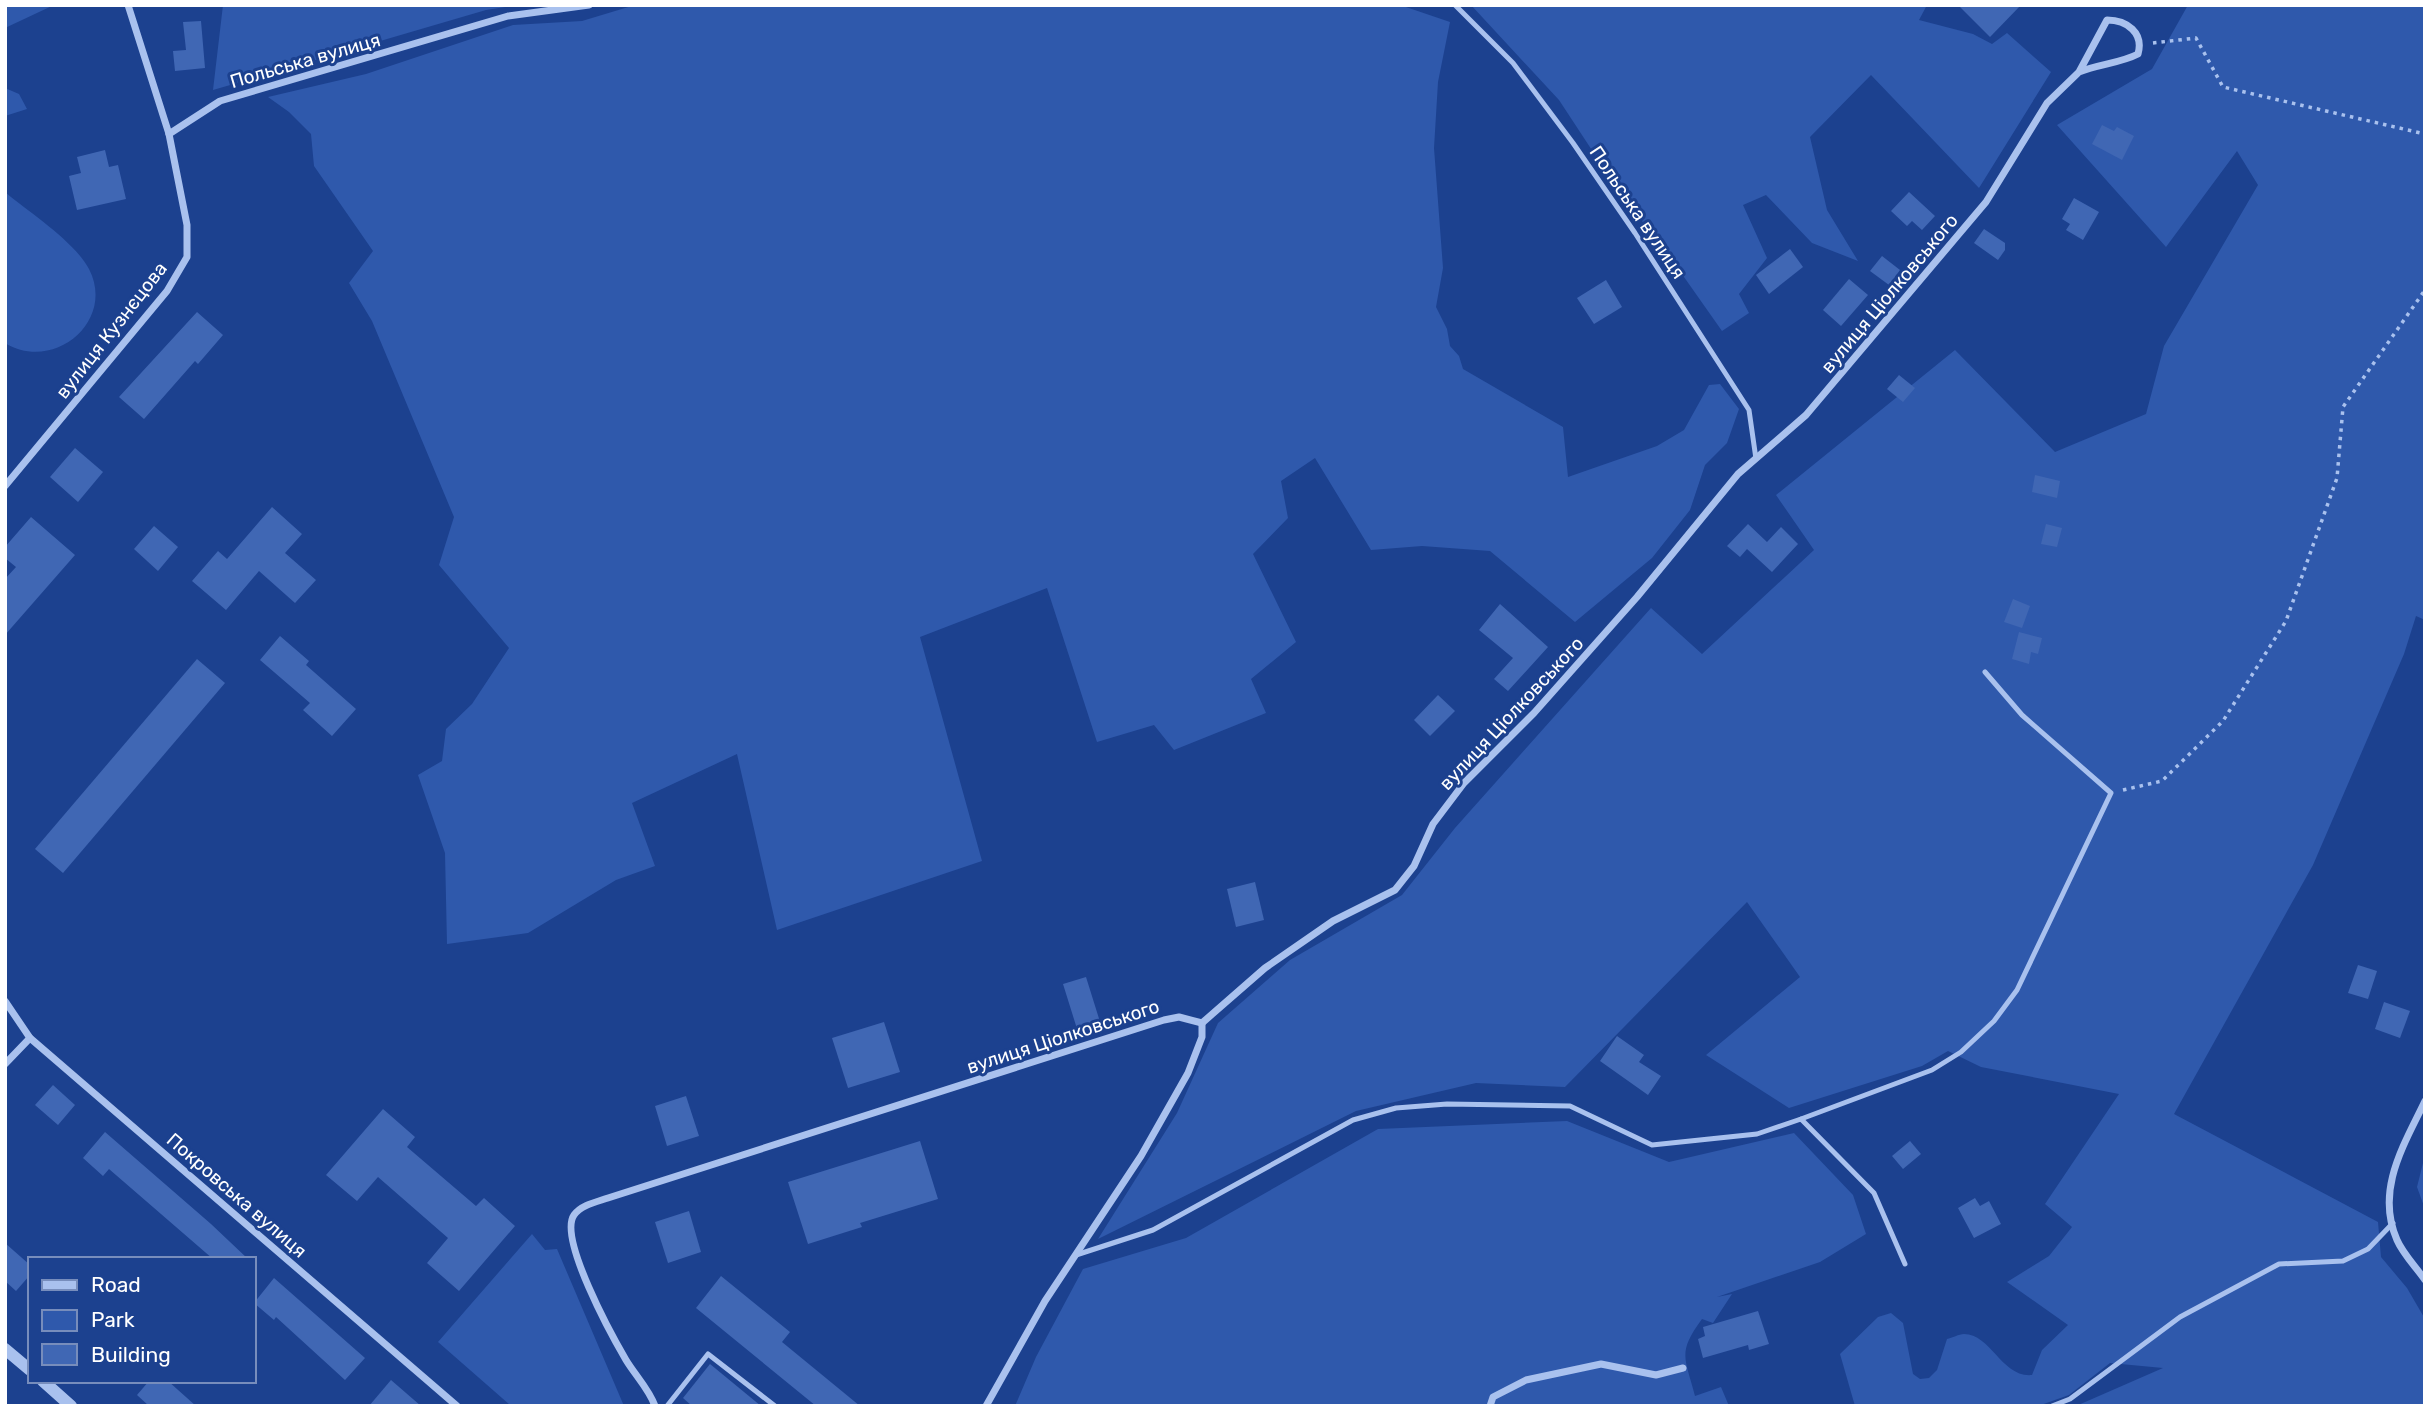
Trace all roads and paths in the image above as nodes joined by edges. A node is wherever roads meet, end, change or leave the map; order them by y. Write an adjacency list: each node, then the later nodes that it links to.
1 (128, 5): 6 (street)
2 (589, 5): 6 (street, Польська вулиця)
3 (1455, 5): 9 (lane, Польська вулиця)
4 (2141, 44): 5 (street, вулиця Ціолковського); 5 (street, вулиця Ціолковського); 7 (path)
5 (2079, 72): 9 (street, вулиця Ціолковського)
6 (169, 134): 10 (street, вулиця Кузнєцова)
7 (2425, 134)
8 (2425, 290): 12 (path)
9 (1756, 459): 14 (street, вулиця Ціолковського)
10 (5, 486)
11 (1985, 672): 12 (lane)
12 (2111, 793): 18 (lane)
13 (5, 1001): 15 (street, Покровська вулиця)
14 (1202, 1023): 20 (street); 29 (street, вулиця Ціолковського)
15 (30, 1038): 16 (street); 28 (street, Покровська вулиця)
16 (5, 1064)
17 (2425, 1101): 19 (street)
18 (1801, 1119): 20 (lane); 21 (lane)
19 (2393, 1223): 22 (street); 34 (lane)
20 (1076, 1255): 32 (street)
21 (1905, 1264)
22 (2425, 1280)
23 (5, 1349): 24 (street)
24 (28, 1368)
25 (1683, 1368): 33 (street)
26 (45, 1383): 27 (street)
27 (71, 1406)
28 (457, 1406)
29 (655, 1406)
30 (667, 1406): 31 (lane)
31 (775, 1406)
32 (986, 1406)
33 (1490, 1406)
34 (2052, 1406)

